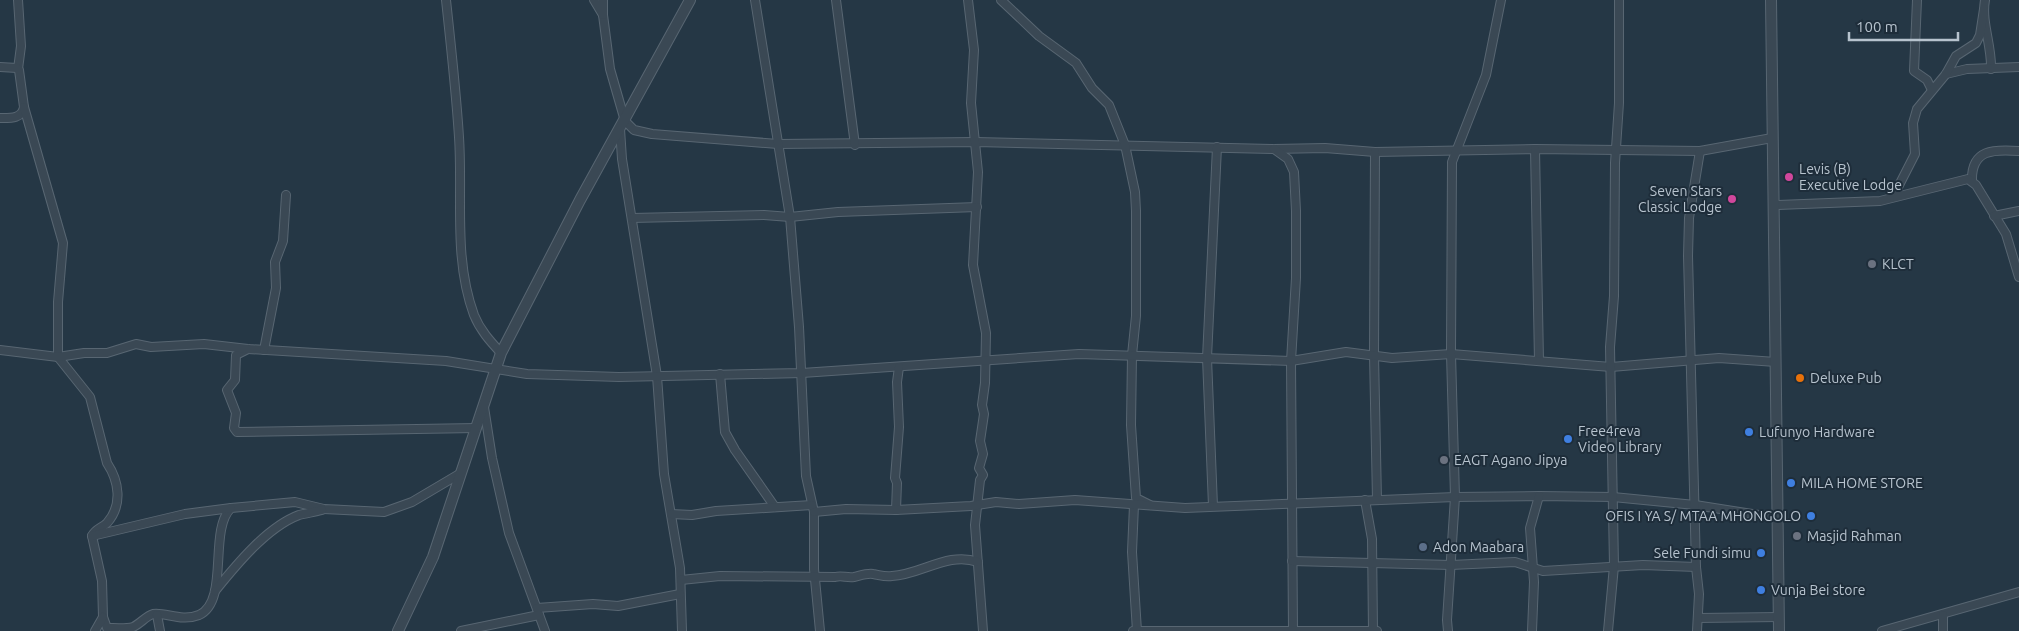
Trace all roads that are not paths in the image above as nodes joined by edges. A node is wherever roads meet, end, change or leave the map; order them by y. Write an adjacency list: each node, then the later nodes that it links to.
1 (18, 0): 19 (street)
2 (446, 0): 52 (street)
3 (594, 0): 16 (street)
4 (603, 0): 16 (street)
5 (690, 0): 25 (street)
6 (755, 0): 28 (street)
7 (836, 0): 29 (street)
8 (968, 0): 27 (street)
9 (1001, 0): 30 (street)
10 (1501, 0): 35 (street)
11 (1619, 0): 34 (street)
12 (1771, 0): 26 (street)
13 (1917, 0): 22 (street)
14 (1985, 0): 15 (street)
15 (1984, 9): 20 (street); 21 (street)
16 (603, 15): 25 (street)
17 (0, 67): 19 (street)
18 (2019, 67): 20 (street)
19 (18, 69): 23 (street)
20 (1991, 69): 21 (street)
21 (1946, 74): 22 (street)
22 (1932, 90): 41 (street)
23 (24, 107): 24 (street); 56 (street)
24 (0, 118)
25 (623, 125): 28 (street); 47 (street); 52 (street)
26 (1772, 138): 36 (street); 42 (street)
27 (976, 142): 29 (street); 30 (street); 43 (street)
28 (778, 144): 29 (street); 46 (street)
29 (855, 145)
30 (1125, 145): 31 (street); 54 (street)
31 (1217, 147): 32 (street); 57 (street)
32 (1274, 149): 38 (street); 59 (street)
33 (1536, 150): 34 (street); 35 (street); 60 (street)
34 (1617, 150): 36 (street); 64 (street)
35 (1457, 151): 38 (street); 53 (street)
36 (1700, 151): 61 (street)
37 (2019, 151): 39 (street)
38 (1374, 152): 55 (street)
39 (1972, 181): 41 (street); 45 (street)
40 (286, 195): 51 (street)
41 (1893, 197): 42 (street)
42 (1775, 205): 62 (street)
43 (977, 207): 46 (street); 58 (street)
44 (2019, 211): 45 (street)
45 (1994, 216): 48 (street)
46 (790, 217): 47 (street); 66 (street)
47 (632, 218): 68 (street)
48 (2019, 278)
49 (248, 349): 51 (street); 56 (street); 70 (street)
50 (0, 350): 56 (street)
51 (264, 350): 65 (street)
52 (500, 353): 65 (street)
53 (1451, 354): 55 (street); 60 (street); 73 (street)
54 (1132, 355): 57 (street); 58 (street); 81 (street)
55 (1374, 355): 59 (street); 76 (street)
56 (58, 357): 90 (street)
57 (1207, 358): 59 (street); 82 (street)
58 (985, 361): 63 (street); 78 (street)
59 (1292, 361): 77 (street)
60 (1539, 361): 64 (street)
61 (1690, 361): 62 (street); 64 (street); 79 (street)
62 (1776, 362): 89 (street)
63 (899, 367): 66 (street); 87 (street)
64 (1611, 367): 74 (street)
65 (495, 369): 68 (street); 69 (street)
66 (802, 373): 67 (street); 85 (street)
67 (720, 374): 68 (street); 84 (street)
68 (657, 376): 88 (street)
69 (484, 403): 70 (street); 103 (street)
70 (476, 428): 71 (street)
71 (461, 474): 86 (street); 111 (street)
72 (1539, 496): 73 (street); 74 (street); 96 (street)
73 (1455, 497): 76 (street); 94 (street)
74 (1613, 497): 79 (street); 95 (street)
75 (1365, 500): 76 (street); 77 (street); 93 (street)
76 (1377, 500)
77 (1291, 503): 82 (street); 91 (street)
78 (978, 504): 80 (street); 87 (street); 92 (street)
79 (1695, 504): 89 (street); 97 (street)
80 (1134, 505): 81 (street); 117 (street)
81 (1153, 506): 82 (street)
82 (1214, 506)
83 (231, 508): 86 (street); 90 (street); 100 (street)
84 (775, 508): 85 (street); 88 (street)
85 (813, 508): 87 (street); 98 (street)
86 (324, 509): 100 (street)
87 (896, 510)
88 (671, 514): 99 (street)
89 (1778, 518): 107 (street)
90 (92, 536): 106 (street)
91 (1292, 561): 93 (street); 118 (street)
92 (978, 562): 98 (street); 116 (street)
93 (1372, 562): 94 (street); 119 (street)
94 (1452, 566): 96 (street); 120 (street)
95 (1614, 566): 96 (street); 97 (street); 122 (street)
96 (1534, 567): 121 (street)
97 (1696, 567): 108 (street)
98 (814, 576): 99 (street); 115 (street)
99 (681, 580): 102 (street)
100 (214, 591): 104 (street)
101 (2019, 592): 105 (street)
102 (680, 594): 103 (street); 114 (street)
103 (538, 612): 112 (street); 113 (street)
104 (157, 615): 106 (street); 110 (street)
105 (1943, 615): 125 (street); 126 (street)
106 (103, 617): 109 (street)
107 (1779, 617): 108 (street); 124 (street)
108 (1698, 618): 123 (street)
109 (95, 631)
110 (160, 631)
111 (398, 631)
112 (461, 631)
113 (545, 631)
114 (682, 631)
115 (820, 631)
116 (983, 631)
117 (1136, 631): 118 (street)
118 (1293, 631): 119 (street)
119 (1374, 631)
120 (1448, 631)
121 (1532, 631)
122 (1608, 631)
123 (1697, 631)
124 (1779, 631)
125 (1882, 631)
126 (1943, 631)

